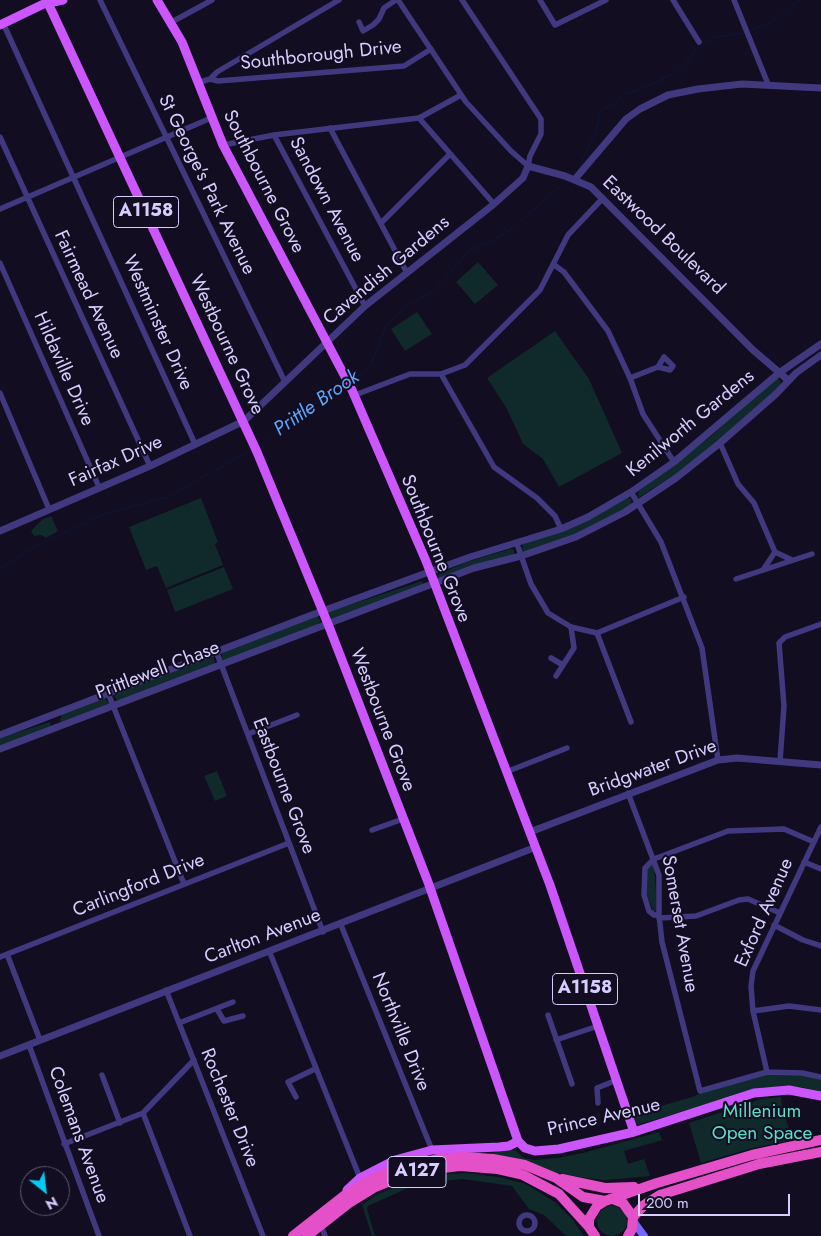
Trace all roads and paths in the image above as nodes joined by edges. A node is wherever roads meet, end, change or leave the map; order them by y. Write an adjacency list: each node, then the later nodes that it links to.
1 (63, 0): 12 (main road)
2 (100, 0): 28 (street, St George's Park Avenue)
3 (157, 0): 14 (main road, Southbourne Grove / A1158)
4 (212, 0): 14 (street)
5 (339, 0): 18 (street)
6 (397, 0): 13 (street); 17 (street, Eastwood Boulevard)
7 (462, 0): 32 (street)
8 (540, 0): 9 (street)
9 (606, 0)
10 (673, 0): 16 (street)
11 (734, 0): 20 (street)
12 (44, 2): 15 (main road); 31 (main road, Westbourne Grove / A1158)
13 (359, 22)
14 (170, 23): 19 (main road, Southbourne Grove / A1158)
15 (2, 24): 33 (street, Westminster Drive)
16 (699, 42)
17 (431, 49): 18 (street, Southborough Drive); 22 (street, Eastwood Boulevard)
18 (210, 78): 19 (street)
19 (197, 83): 23 (main road, Southbourne Grove / A1158)
20 (768, 84): 21 (street); 34 (street)
21 (821, 88)
22 (461, 95): 24 (street); 32 (street, Eastwood Boulevard)
23 (211, 118): 28 (street); 29 (main road, Southbourne Grove / A1158)
24 (419, 118): 25 (street); 30 (street)
25 (330, 128): 26 (street); 39 (street)
26 (274, 135): 29 (street); 43 (street, Sandown Avenue)
27 (0, 137): 35 (street, Fairmead Avenue)
28 (167, 138): 31 (street); 52 (street, St George's Park Avenue)
29 (223, 146): 44 (main road, Southbourne Grove / A1158)
30 (450, 154): 37 (street); 39 (street)
31 (120, 158): 33 (street); 55 (main road, Westbourne Grove / A1158)
32 (528, 166): 34 (street, Eastwood Boulevard); 37 (street, Cavendish Gardens)
33 (74, 177): 35 (street); 57 (street, Westminster Drive)
34 (574, 179): 36 (street, Eastwood Boulevard)
35 (27, 198): 38 (street); 59 (street, Fairmead Avenue)
36 (604, 198): 41 (street); 49 (street, Eastwood Boulevard)
37 (494, 204): 42 (street, Cavendish Gardens)
38 (0, 209)
39 (381, 223): 42 (street)
40 (0, 263): 60 (street, Hildaville Drive)
41 (553, 264): 48 (street); 50 (street)
42 (407, 273): 43 (street, Cavendish Gardens)
43 (365, 306): 44 (street, Cavendish Gardens)
44 (327, 342): 52 (street, Cavendish Gardens); 53 (main road, Southbourne Grove / A1158)
45 (821, 344): 49 (street, Kenilworth Gardens)
46 (821, 355): 51 (street, Kenilworth Gardens)
47 (658, 367): 50 (street)
48 (441, 374): 53 (street); 64 (street)
49 (779, 374): 51 (street, Eastwood Boulevard); 58 (street, Kenilworth Gardens)
50 (630, 378): 58 (street)
51 (788, 380): 56 (street, Kenilworth Gardens)
52 (286, 382): 55 (street, Cavendish Gardens)
53 (351, 387): 73 (main road, Southbourne Grove / A1158)
54 (0, 393): 63 (street)
55 (244, 421): 57 (street, Fairfax Drive); 76 (main road, Westbourne Grove / A1158)
56 (720, 443): 62 (street, Kenilworth Gardens); 67 (street)
57 (195, 444): 59 (street, Fairfax Drive)
58 (674, 462): 61 (street, Kenilworth Gardens)
59 (150, 466): 60 (street, Fairfax Drive)
60 (99, 487): 63 (street, Fairfax Drive)
61 (631, 492): 62 (street); 64 (street, Kenilworth Gardens)
62 (638, 504): 69 (street, Kenilworth Gardens); 74 (street)
63 (49, 509): 65 (street, Fairfax Drive)
64 (561, 529): 66 (street, Kenilworth Gardens)
65 (0, 532)
66 (517, 544): 69 (street); 73 (street, Kenilworth Gardens)
67 (775, 552): 70 (street); 71 (street)
68 (812, 554): 70 (street)
69 (521, 556): 73 (street, Kenilworth Gardens); 79 (street)
70 (792, 560): 71 (street)
71 (764, 570): 72 (street)
72 (736, 579)
73 (432, 580): 75 (street, Kenilworth Gardens); 76 (street, Kenilworth Gardens); 101 (main road, Southbourne Grove / A1158)
74 (684, 597): 80 (street); 98 (street)
75 (364, 611): 76 (street); 77 (street, Kenilworth Gardens)
76 (323, 613): 77 (main road, Westbourne Grove / A1158); 81 (street, Prittlewell Chase)
77 (328, 624): 83 (street, Prittlewell Chase); 103 (main road, Westbourne Grove / A1158)
78 (821, 624): 99 (street)
79 (571, 627): 80 (street); 84 (street)
80 (597, 633): 91 (street)
81 (216, 651): 83 (street, Eastbourne Grove); 86 (street, Prittlewell Chase)
82 (552, 658): 84 (street)
83 (220, 664): 87 (street, Prittlewell Chase); 94 (street, Eastbourne Grove)
84 (563, 665): 85 (street)
85 (556, 676)
86 (108, 693): 87 (street); 88 (street, Prittlewell Chase)
87 (114, 707): 92 (street, Prittlewell Chase); 113 (street)
88 (62, 710): 90 (street); 93 (street, Prittlewell Chase)
89 (297, 715): 94 (street)
90 (53, 718): 92 (street); 93 (street)
91 (631, 722)
92 (57, 727): 97 (street, Prittlewell Chase)
93 (18, 728): 95 (street, Prittlewell Chase)
94 (248, 734): 108 (street, Eastbourne Grove)
95 (0, 735)
96 (566, 748): 101 (street)
97 (0, 749)
98 (718, 760): 99 (street, Bridgwater Drive); 102 (street, Bridgwater Drive)
99 (780, 761): 100 (street, Bridgwater Drive)
100 (821, 765)
101 (506, 772): 106 (main road, Southbourne Grove / A1158)
102 (628, 793): 106 (street, Bridgwater Drive); 110 (street, Somerset Avenue)
103 (403, 819): 105 (street, Westbourne Grove); 114 (main road, Westbourne Grove / A1158)
104 (821, 827): 107 (street, Exford Avenue)
105 (372, 830)
106 (530, 832): 109 (main road, Southbourne Grove / A1158)
107 (814, 842): 110 (street); 111 (street, Exford Avenue)
108 (289, 843): 113 (street, Carlingford Drive); 119 (street, Eastbourne Grove)
109 (536, 847): 114 (street, Carlton Avenue); 132 (main road, Southbourne Grove / A1158)
110 (654, 859): 116 (street, Somerset Avenue); 116 (street)
111 (804, 862): 112 (street); 115 (street, Exford Avenue)
112 (821, 869)
113 (184, 884): 122 (street, Carlingford Drive)
114 (429, 889): 117 (street, Carlton Avenue); 153 (main road, Westbourne Grove / A1158)
115 (780, 913): 116 (street); 118 (street, Exford Avenue)
116 (659, 916): 139 (street, Somerset Avenue)
117 (341, 925): 119 (street, Carlton Avenue); 155 (street, Northville Drive)
118 (774, 925): 120 (street); 128 (street, Exford Avenue)
119 (323, 932): 121 (street, Carlton Avenue)
120 (821, 946)
121 (270, 953): 124 (street, Carlton Avenue); 138 (street)
122 (7, 954): 123 (street, Carlingford Drive); 133 (street)
123 (0, 957)
124 (166, 990): 131 (street, Rochester Drive); 133 (street, Carlton Avenue)
125 (233, 1002): 126 (street)
126 (217, 1008): 130 (street); 131 (street)
127 (821, 1010): 128 (street)
128 (753, 1012): 139 (street, Exford Avenue)
129 (548, 1015): 134 (street)
130 (243, 1016)
131 (179, 1023): 137 (street, Rochester Drive)
132 (598, 1026): 134 (street); 142 (main road, Southbourne Grove / A1158)
133 (40, 1040): 135 (street, Carlton Avenue)
134 (556, 1040): 145 (street)
135 (29, 1045): 136 (street, Carlton Avenue); 154 (street, Colemans Avenue)
136 (0, 1056)
137 (194, 1060): 149 (street); 167 (street, Rochester Drive)
138 (315, 1069): 147 (street); 157 (street)
139 (767, 1072): 141 (street)
140 (102, 1075): 144 (street)
141 (821, 1077)
142 (617, 1080): 148 (street); 151 (main road, Southbourne Grove / A1158)
143 (111, 1081): 144 (street)
144 (105, 1083): 150 (street)
145 (572, 1084)
146 (821, 1096): 151 (main road, Prince Avenue)
147 (296, 1097)
148 (598, 1103)
149 (143, 1113): 150 (street); 166 (street)
150 (120, 1123): 154 (street)
151 (634, 1132): 153 (main road, Prince Avenue)
152 (821, 1140): 159 (highway, A127)
153 (518, 1141): 155 (main road)
154 (64, 1144): 165 (street, Colemans Avenue)
155 (432, 1150): 157 (main road)
156 (821, 1152): 162 (highway)
157 (360, 1178): 161 (main road)
158 (556, 1178): 159 (highway, A127); 160 (highway, A127); 161 (highway, A127)
159 (657, 1183): 160 (highway, A127)
160 (609, 1200): 162 (highway); 164 (highway)
161 (323, 1212): 168 (highway, A127)
162 (633, 1219): 170 (highway); 171 (main road)
163 (315, 1232): 164 (highway, A127); 169 (street)
164 (592, 1233)
165 (99, 1236)
166 (190, 1236)
167 (264, 1236)
168 (293, 1236)
169 (325, 1236)
170 (628, 1236)
171 (644, 1236)

